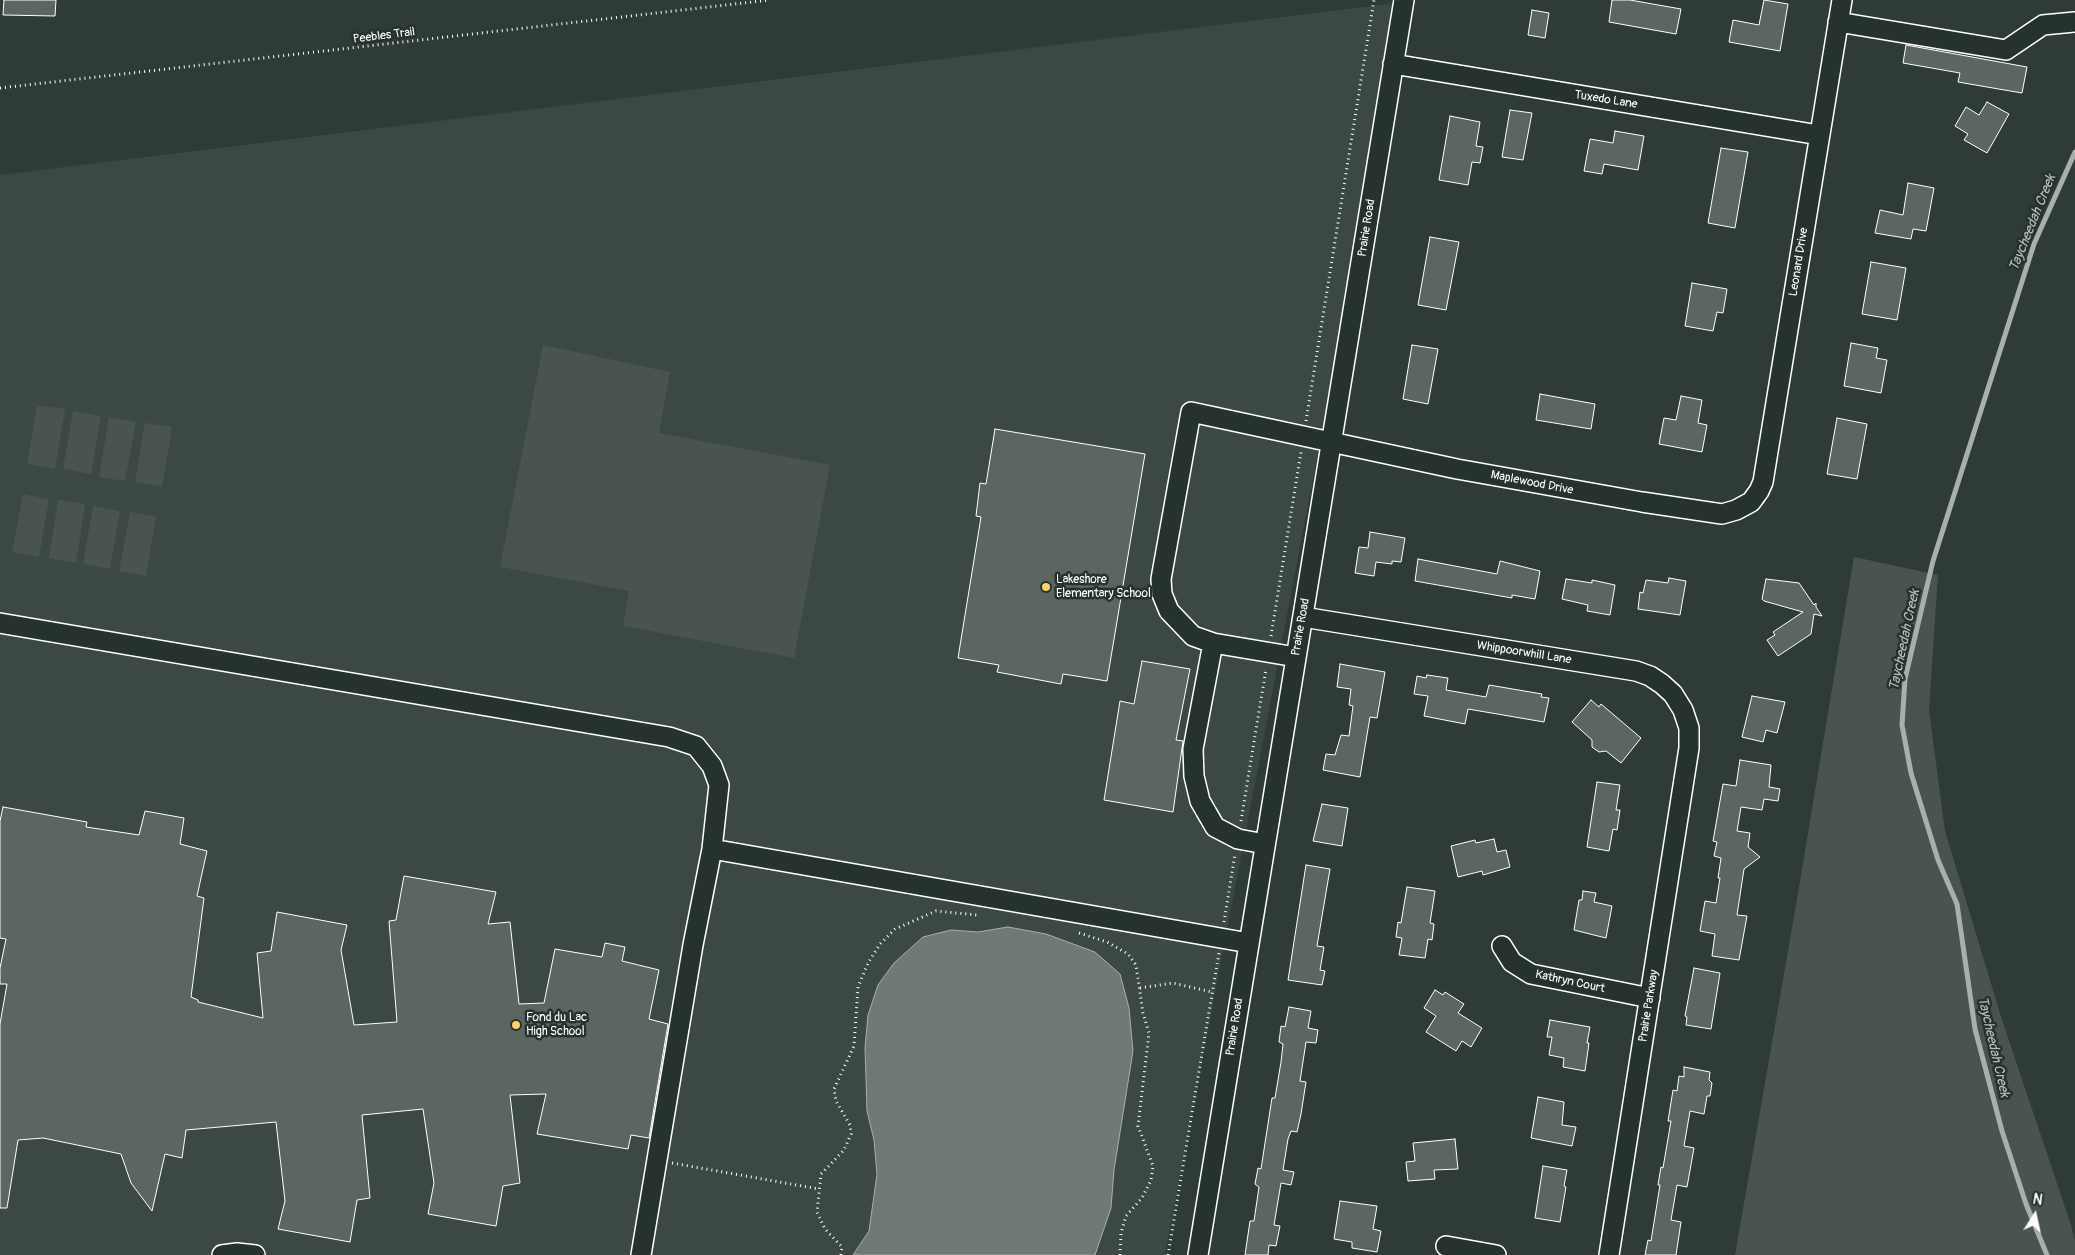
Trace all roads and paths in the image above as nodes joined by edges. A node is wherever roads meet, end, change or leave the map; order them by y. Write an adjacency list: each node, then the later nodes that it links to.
1 (770, 0): 8 (path, Peebles Trail)
2 (1374, 0): 10 (path)
3 (1404, 0): 7 (street, Prairie Road)
4 (1842, 0): 5 (street, Leonard Drive)
5 (1838, 22): 6 (street); 9 (street, Leonard Drive)
6 (2075, 22)
7 (1393, 64): 9 (street, Tuxedo Lane); 11 (street, Prairie Road)
8 (0, 88)
9 (1819, 135): 12 (street, Leonard Drive)
10 (1304, 435): 11 (street, Maplewood Drive); 15 (street, Maplewood Drive); 16 (path)
11 (1332, 441): 12 (street, Maplewood Drive); 13 (street, Prairie Road)
12 (1734, 511)
13 (1303, 617): 17 (street, Prairie Road); 18 (street, Whippoorwhill Lane)
14 (0, 623): 21 (street)
15 (1213, 644): 16 (street); 19 (street)
16 (1268, 652): 17 (street); 19 (path)
17 (1296, 657): 20 (street, Prairie Road)
18 (1688, 756): 29 (street, Prairie Parkway)
19 (1238, 839): 20 (street); 24 (path)
20 (1265, 844): 25 (street, Prairie Road)
21 (712, 849): 24 (street); 30 (street)
22 (984, 916): 31 (path)
23 (1074, 932): 27 (path)
24 (1221, 938): 25 (street); 28 (path)
25 (1249, 943): 39 (street, Prairie Road)
26 (1502, 946): 29 (street, Kathryn Court)
27 (1140, 988): 28 (path); 37 (path)
28 (1212, 992): 38 (path)
29 (1650, 998): 41 (street, Prairie Parkway)
30 (657, 1160): 31 (path); 35 (street)
31 (819, 1189): 36 (path)
32 (1446, 1246): 40 (street)
33 (222, 1255): 34 (street)
34 (255, 1255)
35 (640, 1255)
36 (841, 1255)
37 (1120, 1255)
38 (1168, 1255)
39 (1198, 1255)
40 (1496, 1255)
41 (1609, 1255)

